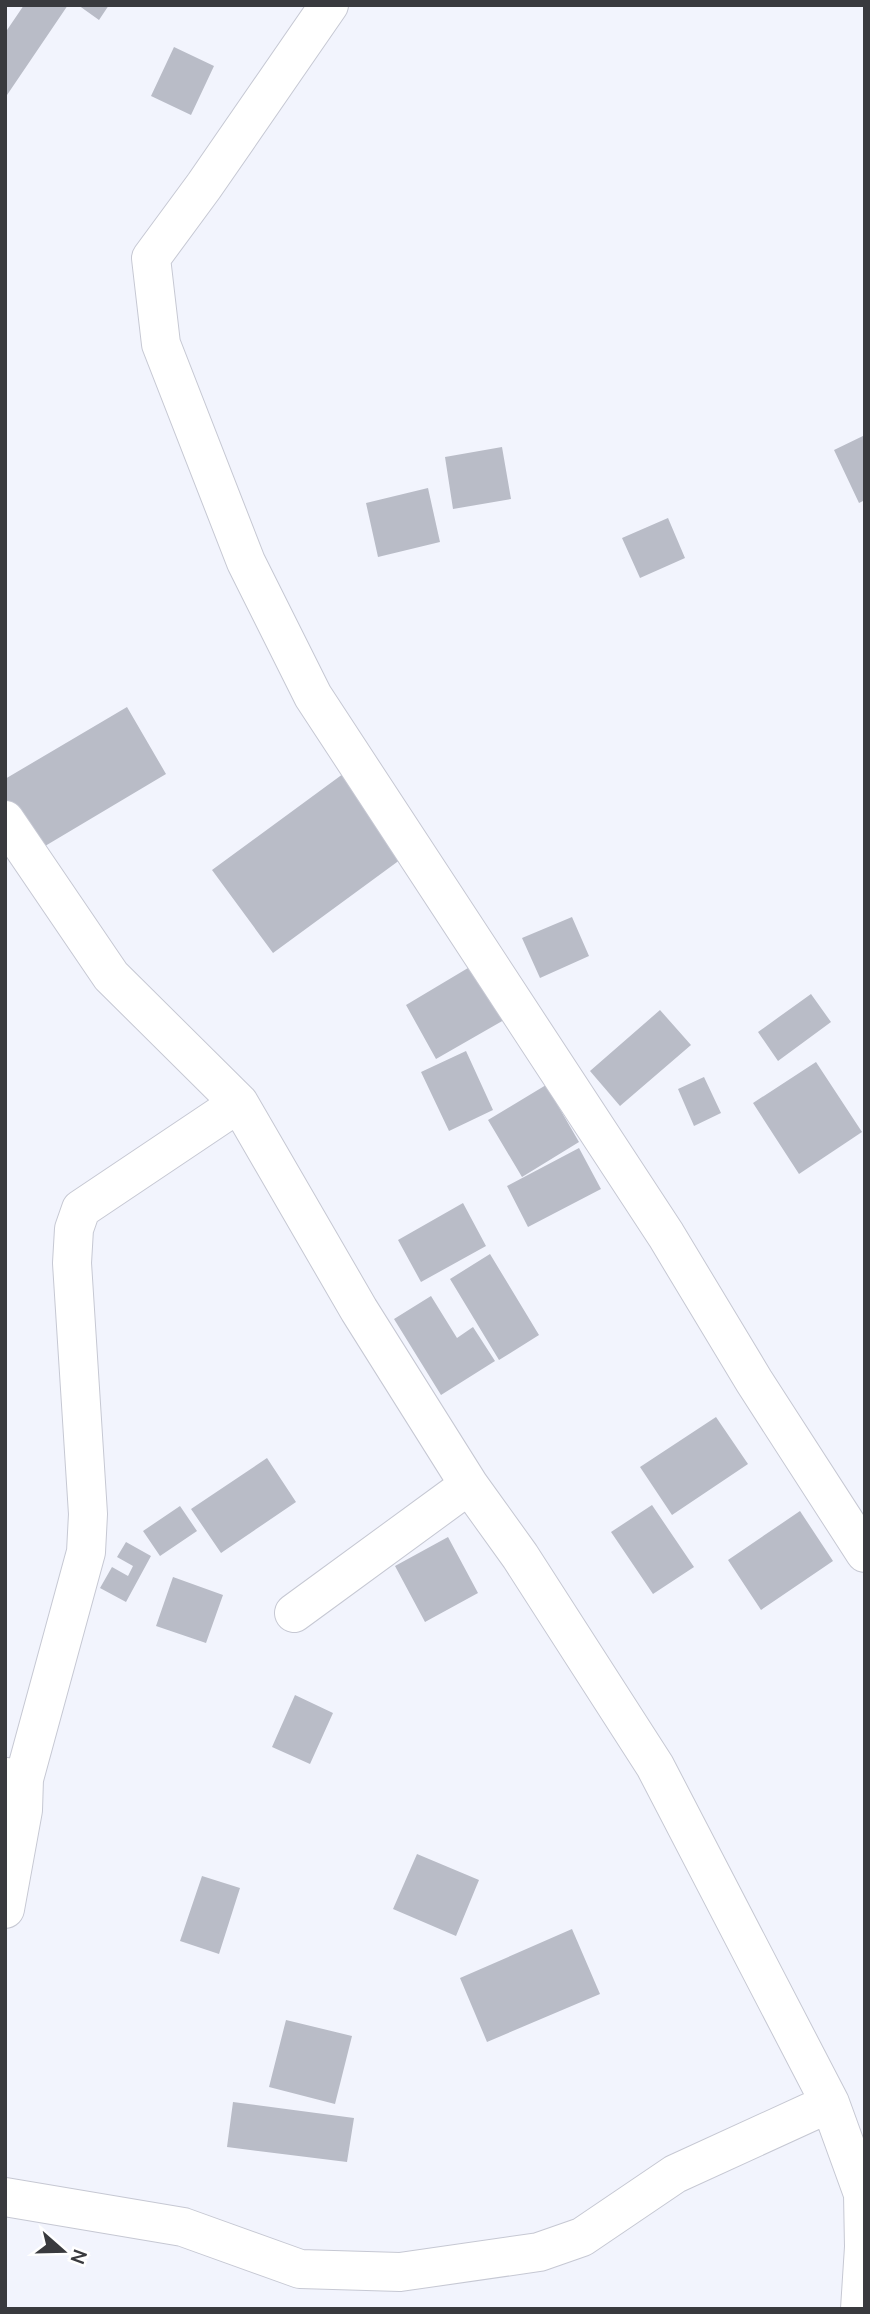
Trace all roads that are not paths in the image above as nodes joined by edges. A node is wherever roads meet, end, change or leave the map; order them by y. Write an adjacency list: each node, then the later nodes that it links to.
1 (328, 5): 5 (street)
2 (5, 820): 3 (street)
3 (239, 1103): 4 (street); 7 (street)
4 (470, 1485): 6 (street); 9 (street)
5 (865, 1553)
6 (294, 1614)
7 (14, 1778): 8 (street)
8 (5, 1909)
9 (830, 2103): 10 (street); 11 (street)
10 (864, 2194): 12 (street)
11 (5, 2197)
12 (860, 2309)

